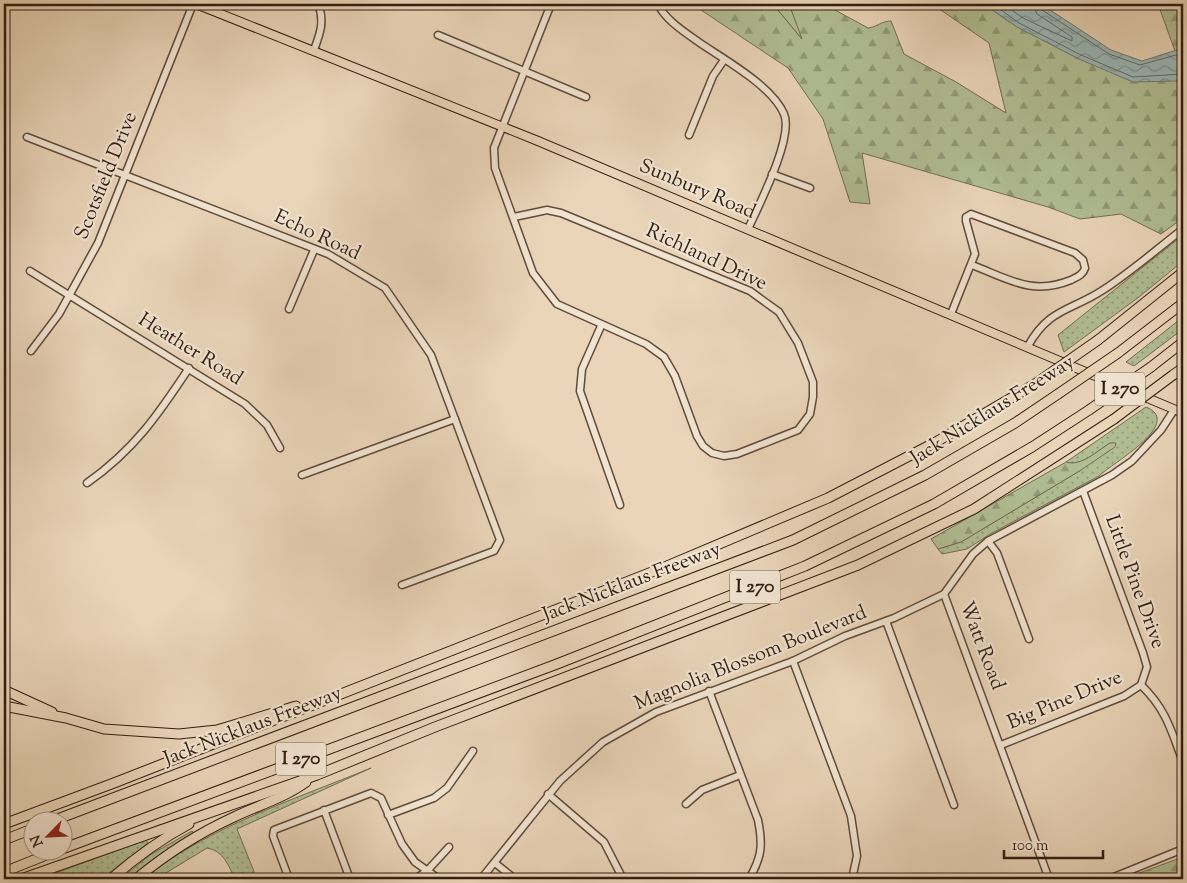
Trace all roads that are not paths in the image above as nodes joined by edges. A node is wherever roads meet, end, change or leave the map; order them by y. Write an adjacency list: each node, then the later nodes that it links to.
1 (195, 4): 6 (main road, Sunbury Road); 13 (street, Scotsfield Drive)
2 (318, 4): 6 (street)
3 (551, 4): 8 (street)
4 (658, 4): 7 (street)
5 (438, 35): 8 (street)
6 (314, 50): 10 (main road, Sunbury Road)
7 (724, 60): 11 (street); 14 (street)
8 (525, 71): 9 (street); 10 (street)
9 (586, 97)
10 (502, 127): 16 (street); 17 (main road, Sunbury Road)
11 (689, 135)
12 (27, 136): 13 (street, Echo Road)
13 (125, 174): 19 (street, Echo Road); 23 (street, Scotsfield Drive)
14 (772, 174): 15 (street); 17 (street)
15 (810, 188)
16 (514, 217): 27 (street); 27 (street, Richland Drive)
17 (748, 229): 26 (main road, Sunbury Road)
18 (1183, 229): 29 (street)
19 (314, 250): 25 (street); 35 (street, Echo Road)
20 (972, 265): 20 (street); 26 (street)
21 (30, 271): 23 (street, Heather Road)
22 (1183, 272): 47 (highway, bridge)
23 (69, 296): 30 (street, Scotsfield Drive); 31 (street, Heather Road)
24 (1183, 303): 63 (highway, Jack Nicklaus Freeway / I 270, bridge)
25 (289, 309)
26 (950, 314): 29 (main road, Sunbury Road)
27 (601, 326): 40 (street)
28 (1183, 342): 68 (highway, I 270, bridge)
29 (1028, 346): 33 (main road, Sunbury Road)
30 (31, 351)
31 (189, 368): 36 (street, Heather Road); 38 (street)
32 (1183, 368): 56 (highway, bridge)
33 (1174, 410): 34 (main road, Sunbury Road); 39 (street, Watt Road)
34 (1183, 413)
35 (455, 419): 37 (street); 42 (street, Echo Road)
36 (280, 448)
37 (302, 475)
38 (87, 484)
39 (1083, 491): 41 (street, Watt Road); 48 (street, Little Pine Drive)
40 (620, 505)
41 (988, 541): 43 (street, Watt Road); 45 (street)
42 (402, 585)
43 (944, 594): 44 (street, Magnolia Blossom Boulevard); 53 (street, Watt Road)
44 (886, 621): 46 (street, Magnolia Blossom Boulevard); 60 (street)
45 (1029, 639)
46 (793, 662): 50 (street, Magnolia Blossom Boulevard); 86 (street)
47 (412, 666): 52 (highway); 65 (highway)
48 (1140, 685): 53 (street, Big Pine Drive); 55 (street)
49 (4, 690): 52 (highway)
50 (709, 692): 57 (street); 58 (street, Magnolia Blossom Boulevard)
51 (4, 706): 52 (highway)
52 (66, 718)
53 (1001, 745): 87 (street, Watt Road)
54 (474, 751): 64 (street)
55 (1183, 762)
56 (317, 775): 61 (highway); 77 (highway)
57 (740, 775): 59 (street); 85 (street)
58 (548, 794): 72 (street, Magnolia Blossom Boulevard); 84 (street)
59 (686, 804)
60 (954, 805)
61 (223, 807): 75 (highway); 76 (highway)
62 (324, 810): 64 (street); 78 (street); 79 (street)
63 (72, 814)
64 (388, 815): 73 (street)
65 (4, 824)
66 (22, 833): 67 (highway)
67 (4, 840)
68 (72, 845)
69 (449, 847): 73 (street)
70 (1183, 849): 88 (street)
71 (34, 860): 74 (highway)
72 (495, 863): 82 (street, Magnolia Blossom Boulevard); 83 (street)
73 (427, 871): 80 (street); 81 (street)
74 (4, 872)
75 (22, 879)
76 (111, 879)
77 (136, 879)
78 (289, 879)
79 (350, 879)
80 (414, 879)
81 (439, 879)
82 (481, 879)
83 (515, 879)
84 (622, 879)
85 (749, 879)
86 (852, 879)
87 (1049, 879)
88 (1109, 879)

